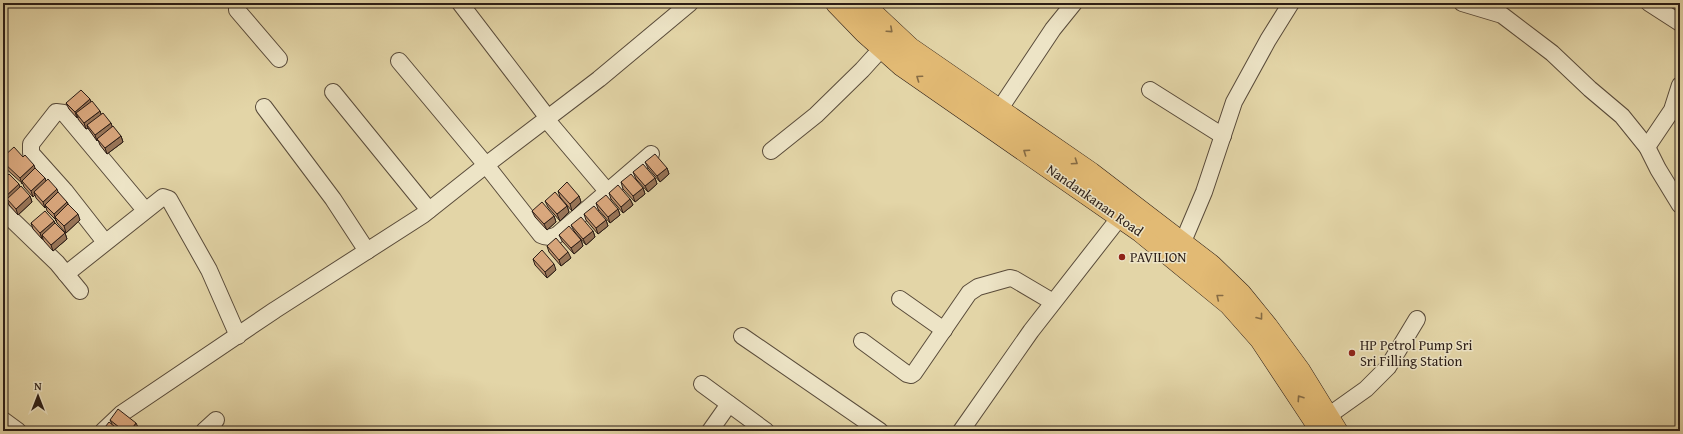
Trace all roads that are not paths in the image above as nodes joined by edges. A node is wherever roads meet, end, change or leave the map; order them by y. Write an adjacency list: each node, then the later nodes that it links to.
1 (237, 3): 12 (street)
2 (690, 3): 19 (street)
3 (836, 3): 11 (main road, Nandankanan Road)
4 (862, 3): 18 (main road, Nandankanan Road, one-way to 18)
5 (1074, 3): 18 (street)
6 (1291, 3): 20 (street)
7 (1462, 3): 21 (street)
8 (1649, 3): 10 (street)
9 (464, 4): 19 (street)
10 (1680, 23)
11 (882, 48): 22 (street); 25 (main road, Nandankanan Road, one-way to 11)
12 (278, 59)
13 (399, 62): 24 (street)
14 (1680, 85): 21 (street)
15 (1150, 90): 20 (street)
16 (333, 92): 29 (street)
17 (264, 107): 34 (street)
18 (999, 110): 25 (main road, Nandankanan Road, one-way to 25)
19 (547, 119): 24 (street); 26 (street)
20 (1223, 136): 33 (street)
21 (1647, 146): 27 (street)
22 (771, 151)
23 (651, 154): 26 (street)
24 (486, 165): 26 (street); 29 (street)
25 (1092, 185): 30 (main road, Nandankanan Road); 33 (main road, Nandankanan Road)
26 (607, 191)
27 (1680, 205)
28 (145, 210): 32 (street); 32 (street); 41 (street)
29 (429, 210): 34 (street)
30 (1120, 217): 38 (street); 47 (main road, Nandankanan Road, one-way to 30)
31 (6, 219): 35 (street)
32 (105, 242): 35 (street)
33 (1182, 244): 47 (main road, Nandankanan Road, one-way to 47)
34 (367, 251): 41 (street)
35 (66, 274): 36 (street)
36 (80, 291)
37 (900, 299): 40 (street)
38 (1053, 302): 40 (street); 53 (street)
39 (1417, 319): 47 (street)
40 (944, 330): 43 (street)
41 (238, 336): 49 (street)
42 (742, 336): 52 (street)
43 (862, 341)
44 (702, 384): 45 (street)
45 (729, 404): 50 (street); 51 (street)
46 (3, 420): 48 (street)
47 (1328, 426)
48 (18, 431)
49 (104, 431)
50 (710, 431)
51 (766, 431)
52 (880, 431)
53 (961, 431)

